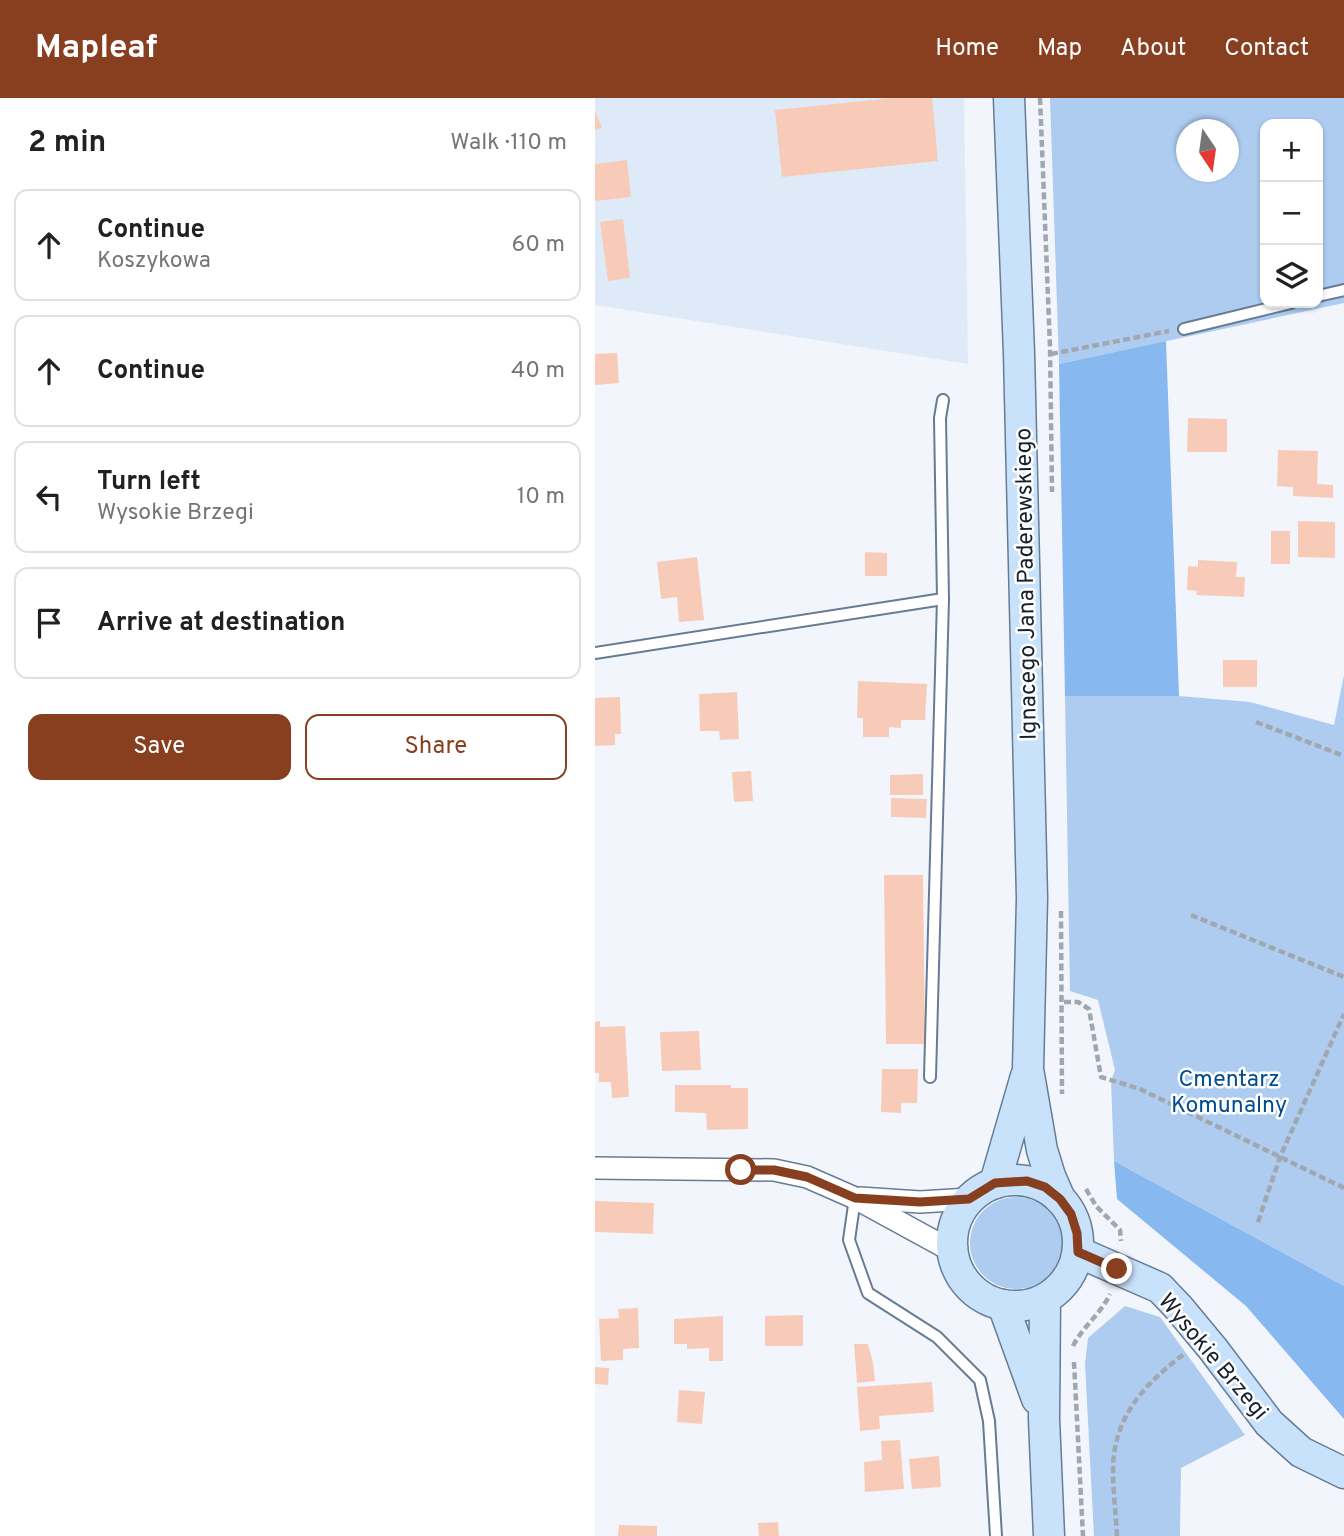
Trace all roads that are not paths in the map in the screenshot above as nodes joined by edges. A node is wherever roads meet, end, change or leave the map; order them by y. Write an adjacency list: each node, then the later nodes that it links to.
1 (1009, 98): 9 (main road, Ignacego Jana Paderewskiego)
2 (1344, 290): 3 (lane)
3 (1323, 295)
4 (1270, 308): 5 (lane)
5 (1184, 329)
6 (943, 400): 7 (lane)
7 (943, 599): 8 (lane); 10 (lane)
8 (595, 653)
9 (1028, 1069): 12 (main road, Ignacego Jana Paderewskiego); 13 (main road, Ignacego Jana Paderewskiego)
10 (930, 1077)
11 (595, 1168): 14 (street)
12 (995, 1183): 13 (main road); 15 (main road)
13 (1072, 1191): 17 (main road)
14 (855, 1198): 15 (street); 16 (street); 22 (lane)
15 (969, 1199): 16 (main road)
16 (952, 1251): 19 (main road)
17 (1078, 1252): 18 (main road); 21 (main road, Wysokie Brzegi)
18 (1045, 1299): 19 (main road); 20 (main road)
19 (1003, 1306): 20 (main road)
20 (1044, 1419): 23 (main road)
21 (1344, 1473)
22 (996, 1536)
23 (1049, 1536)

